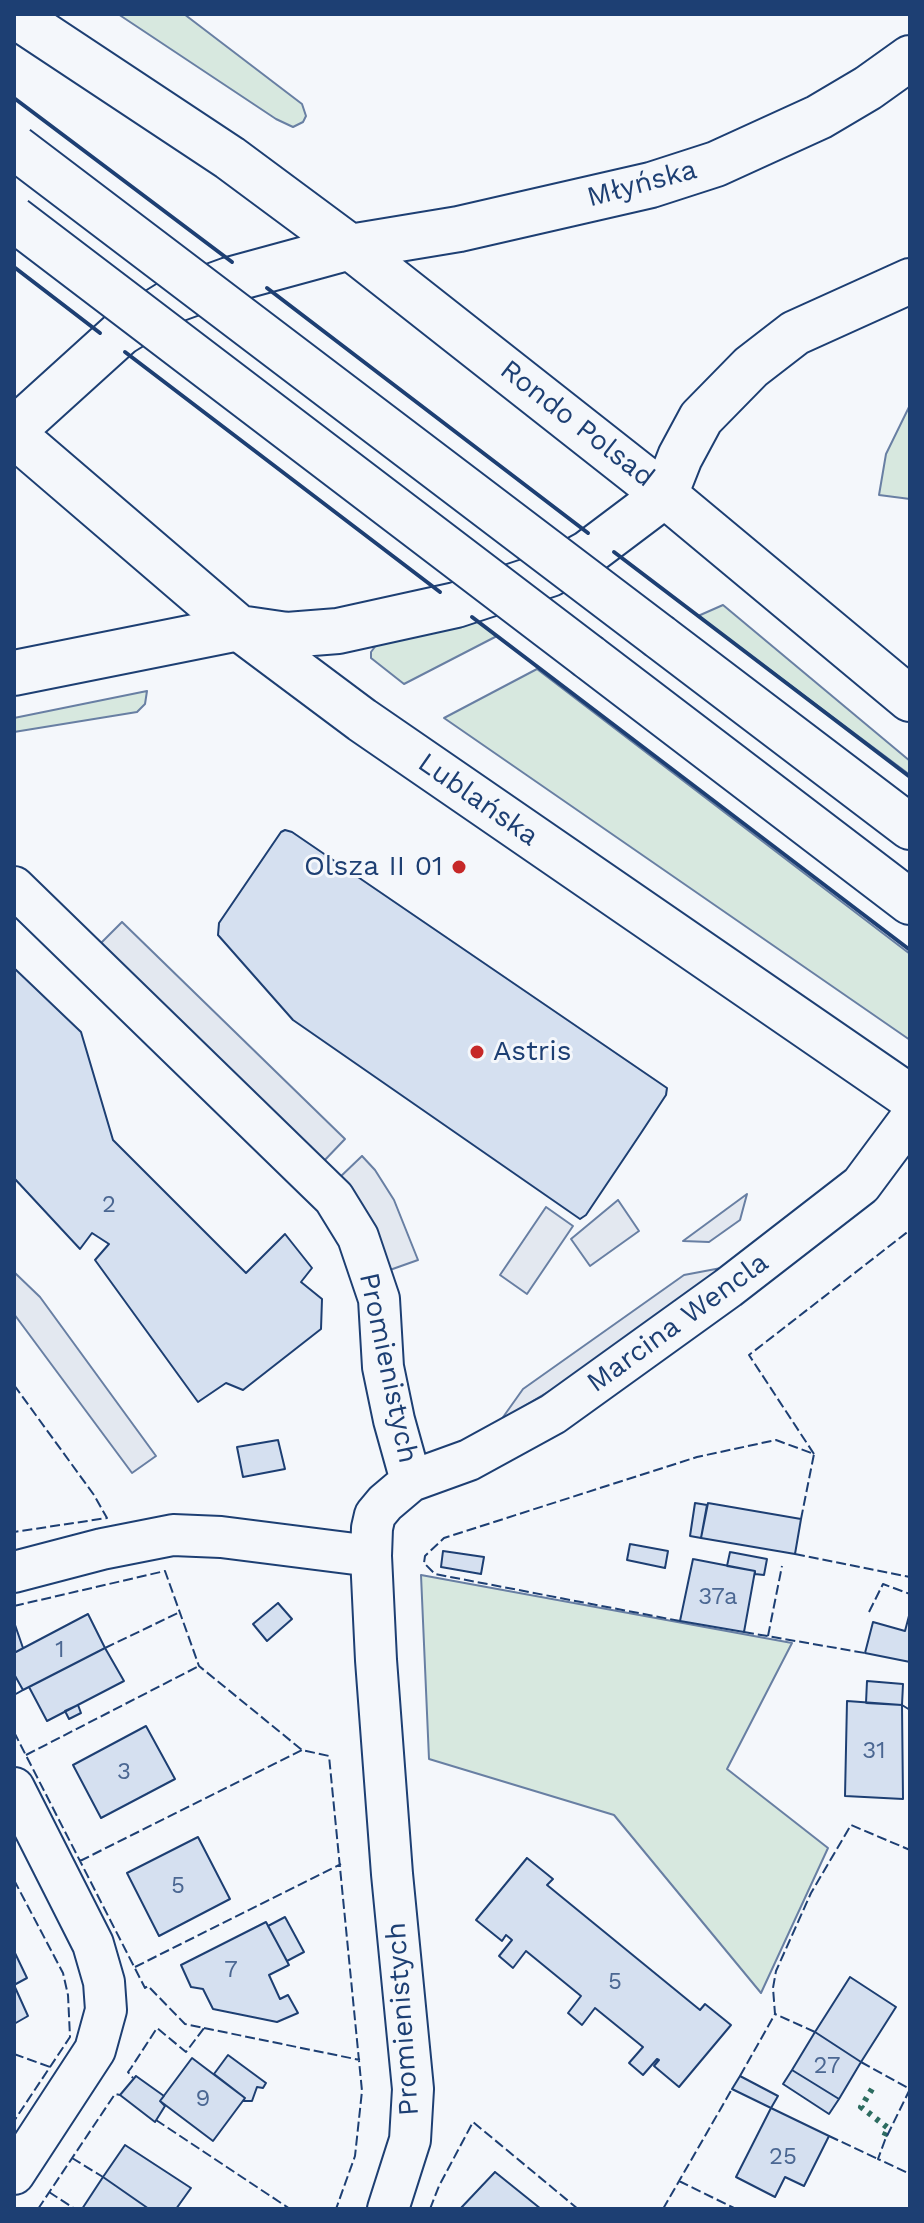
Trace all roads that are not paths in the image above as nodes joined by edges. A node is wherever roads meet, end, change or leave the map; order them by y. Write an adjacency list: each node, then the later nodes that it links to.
1 (14, 15): 5 (main road, Rondo Polsad)
2 (910, 58): 5 (main road, Młyńska)
3 (15, 147): 12 (main road, bridge)
4 (14, 219): 14 (main road, bridge)
5 (350, 247): 7 (main road); 8 (main road, Rondo Polsad)
6 (910, 281): 8 (main road)
7 (14, 432): 9 (main road)
8 (665, 495): 9 (main road, Rondo Polsad); 11 (main road)
9 (239, 628): 10 (main road); 15 (main road, Lublańska)
10 (14, 673)
11 (910, 699)
12 (910, 827)
13 (14, 887): 17 (street, Promienistych)
14 (910, 902)
15 (910, 1097)
16 (910, 1119): 17 (street, Marcina Wencla)
17 (411, 1481): 18 (street, Promienistych)
18 (371, 1556): 19 (street); 22 (street, Promienistych)
19 (14, 1572)
20 (14, 1788): 21 (street)
21 (14, 2174)
22 (388, 2209)

